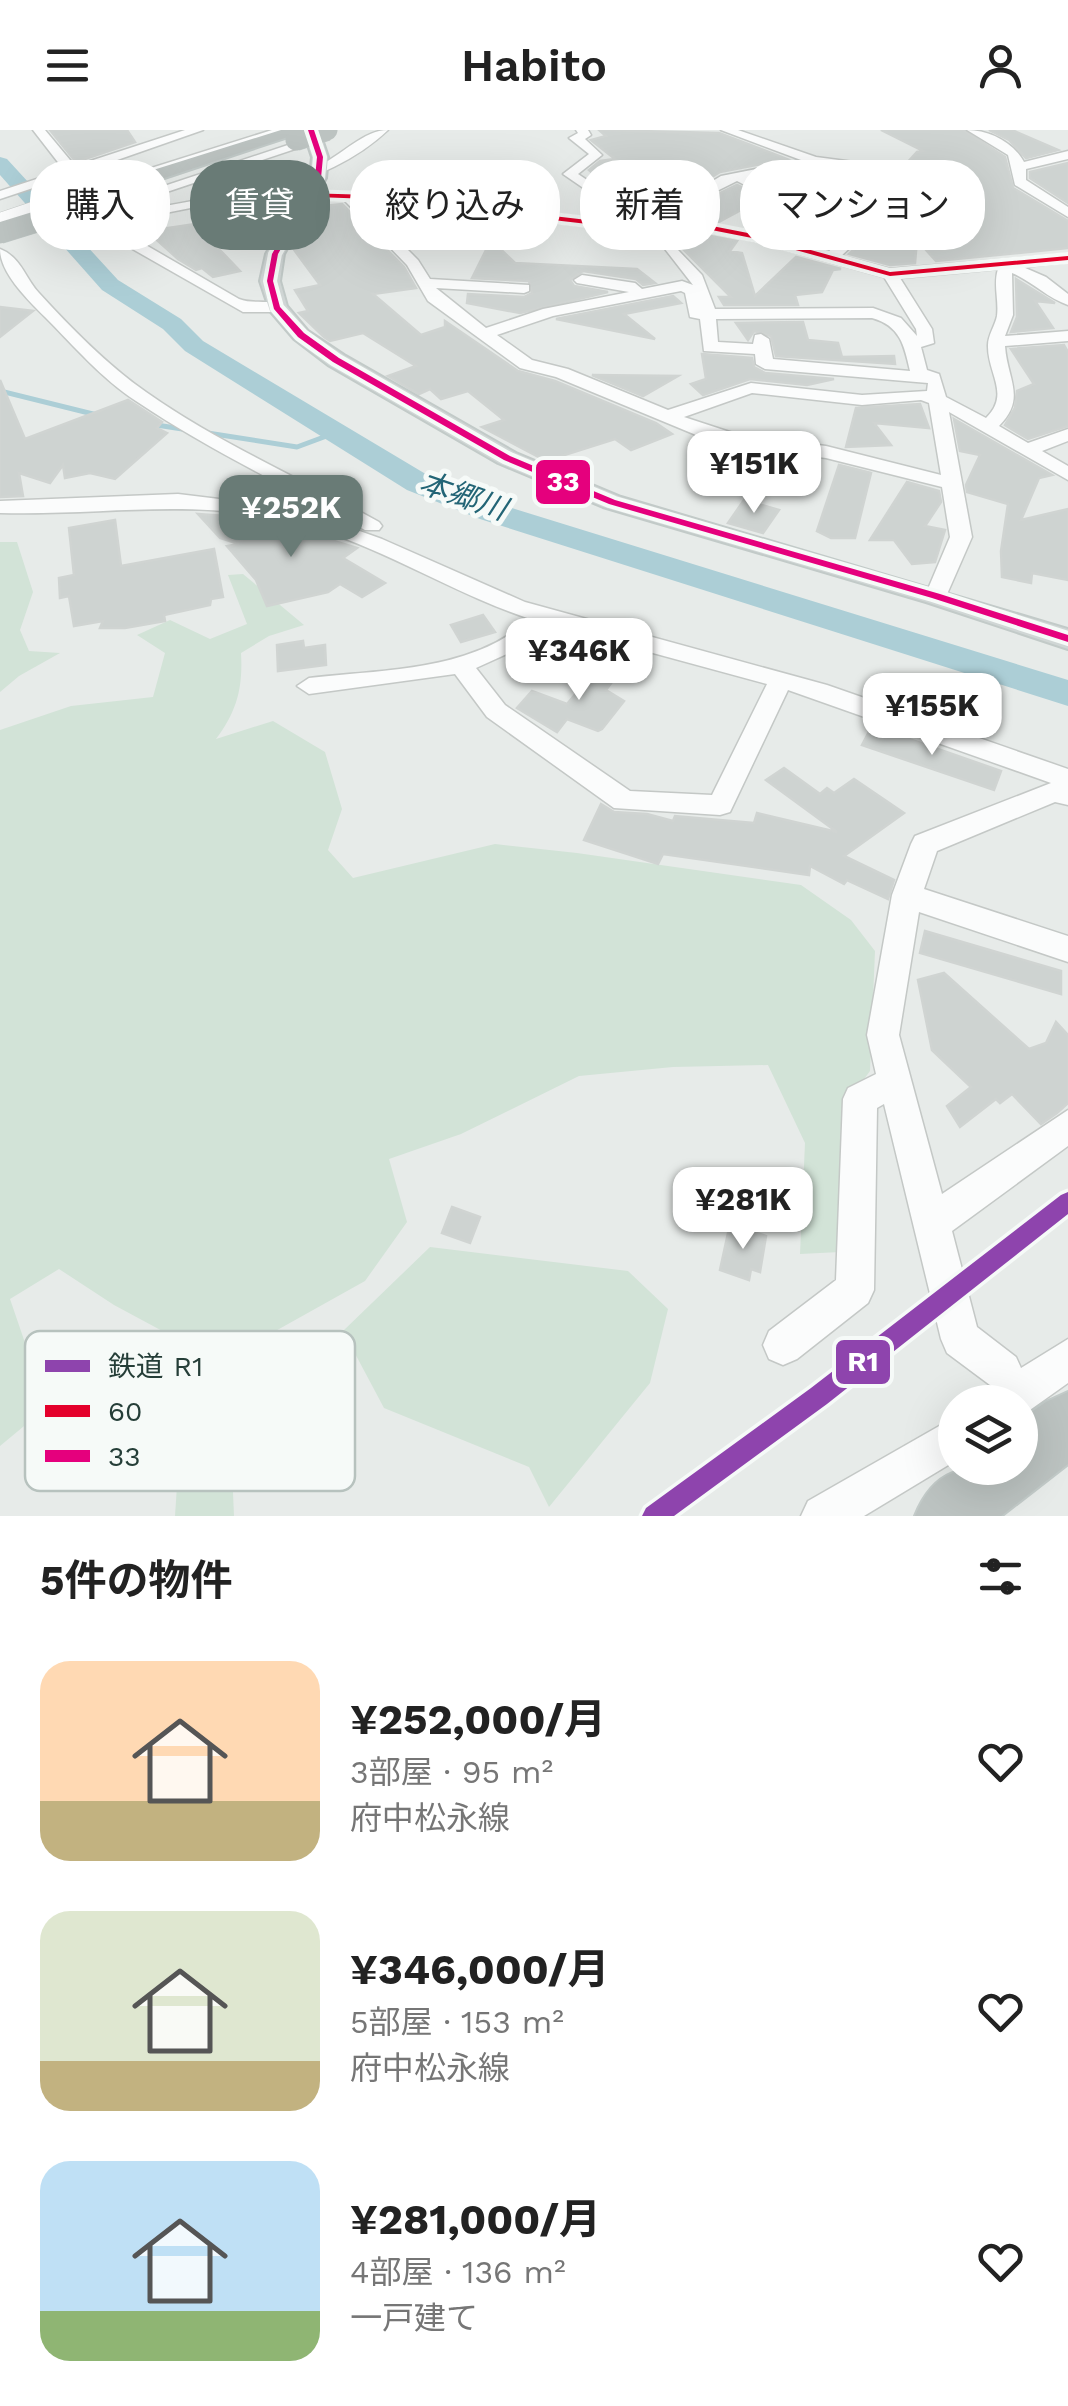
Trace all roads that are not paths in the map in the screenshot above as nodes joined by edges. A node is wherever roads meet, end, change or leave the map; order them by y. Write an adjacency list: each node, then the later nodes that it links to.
1 (39, 130): 11 (street)
2 (196, 130): 12 (street)
3 (327, 130): 9 (highway, bridge)
4 (343, 130): 9 (street, bridge)
5 (382, 130): 16 (street)
6 (582, 130): 14 (street)
7 (727, 130): 15 (street)
8 (973, 130): 18 (street)
9 (299, 134): 13 (main road); 20 (highway)
10 (1068, 155): 18 (street)
11 (62, 160)
12 (107, 160)
13 (320, 160)
14 (589, 160)
15 (813, 160)
16 (330, 164)
17 (580, 166): 21 (street)
18 (1021, 166): 26 (street)
19 (740, 177): 32 (street)
20 (170, 179)
21 (580, 179)
22 (30, 185): 23 (street)
23 (0, 195)
24 (330, 196): 25 (street)
25 (347, 196): 28 (street); 44 (street)
26 (1068, 213)
27 (30, 215): 29 (highway, bridge)
28 (580, 220)
29 (0, 221)
30 (30, 226): 33 (highway, bridge)
31 (720, 230): 32 (street)
32 (725, 231): 39 (street)
33 (0, 236)
34 (144, 250): 48 (street)
35 (277, 250): 48 (main road)
36 (669, 250): 49 (street)
37 (839, 250): 39 (street)
38 (1068, 258): 41 (street)
39 (829, 259): 42 (street)
40 (4, 262): 64 (street)
41 (1007, 265): 42 (street); 47 (street); 53 (street)
42 (890, 274): 55 (street)
43 (582, 280): 46 (street)
44 (425, 283): 45 (street); 51 (street)
45 (524, 288)
46 (641, 293): 49 (street); 51 (street)
47 (1068, 300)
48 (276, 307): 65 (main road)
49 (707, 314): 50 (street); 54 (street)
50 (757, 316): 54 (street); 55 (street)
51 (485, 334): 57 (street)
52 (1068, 336): 53 (street)
53 (996, 342): 58 (street)
54 (763, 349): 55 (street)
55 (933, 378): 56 (street)
56 (938, 399): 57 (street); 58 (street); 62 (street)
57 (666, 417): 62 (street)
58 (987, 427): 60 (street)
59 (1068, 435): 60 (street)
60 (1028, 450): 61 (street)
61 (1068, 474)
62 (954, 484): 65 (street)
63 (0, 507): 64 (street)
64 (467, 588): 66 (street)
65 (936, 596): 67 (main road)
66 (546, 617): 68 (street); 69 (street)
67 (1068, 639)
68 (461, 665): 69 (street); 70 (street)
69 (781, 680): 71 (street)
70 (309, 686)
71 (1068, 779)
72 (1068, 795): 73 (street)
73 (907, 895): 74 (street); 75 (street)
74 (1068, 949)
75 (895, 1081): 77 (street); 78 (street)
76 (1068, 1126): 77 (street)
77 (932, 1224): 80 (street)
78 (783, 1345)
79 (1068, 1359): 81 (street)
80 (1004, 1385)
81 (1007, 1385)
82 (1068, 1424): 83 (highway)
83 (1038, 1446)
84 (938, 1448): 86 (street)
85 (988, 1485): 87 (highway)
86 (822, 1516)
87 (948, 1516)

